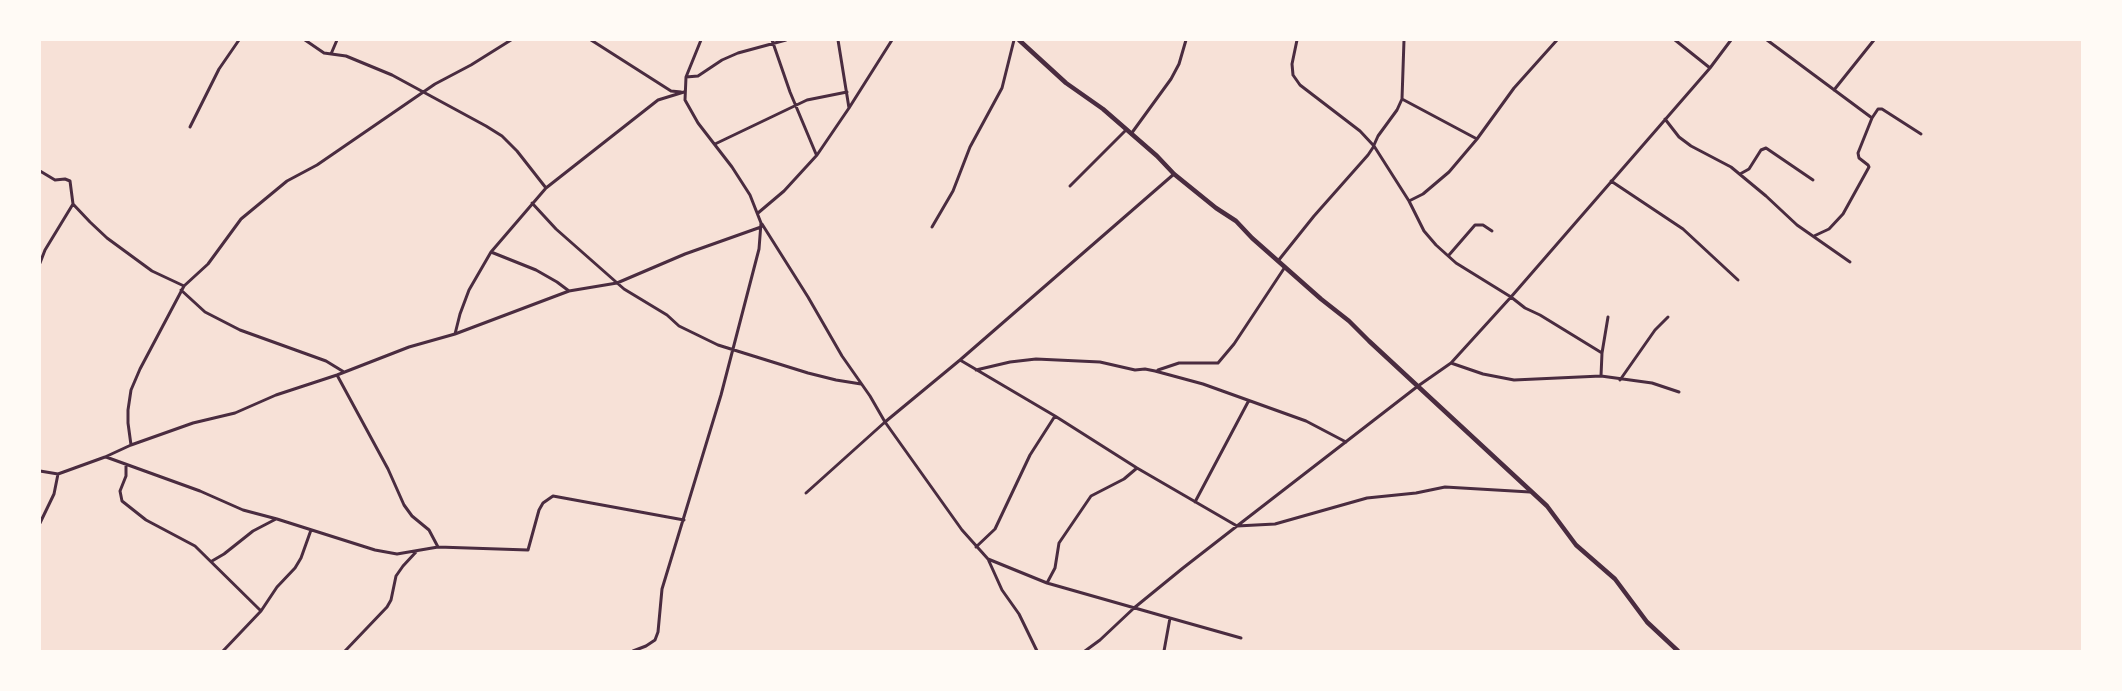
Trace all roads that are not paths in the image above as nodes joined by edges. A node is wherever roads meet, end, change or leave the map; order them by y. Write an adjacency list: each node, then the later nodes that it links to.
1 (239, 40): 33 (street)
2 (305, 40): 21 (street)
3 (337, 40): 21 (street)
4 (511, 40): 25 (street)
5 (591, 40): 26 (street)
6 (700, 40): 23 (street)
7 (786, 40): 20 (street)
8 (838, 40): 27 (street)
9 (892, 40): 30 (street)
10 (1014, 40): 53 (street)
11 (1020, 40): 34 (street)
12 (1186, 40): 35 (street)
13 (1297, 40): 39 (street)
14 (1404, 40): 28 (street)
15 (1557, 40): 37 (street)
16 (1675, 40): 22 (street)
17 (1731, 40): 22 (street)
18 (1767, 40): 24 (street)
19 (1874, 40): 24 (street)
20 (773, 42): 23 (street); 29 (street)
21 (331, 54): 25 (street)
22 (1710, 68): 32 (street)
23 (686, 76): 26 (street)
24 (1834, 90): 31 (street)
25 (423, 92): 47 (street); 64 (street)
26 (684, 92): 38 (street); 47 (street)
27 (847, 92): 29 (street); 30 (street)
28 (1402, 99): 37 (street); 39 (street)
29 (796, 105): 38 (street); 40 (street)
30 (849, 108): 40 (street)
31 (1872, 118): 36 (street); 55 (street)
32 (1665, 119): 43 (street); 45 (street)
33 (190, 127)
34 (1126, 130): 35 (street); 46 (street)
35 (1131, 134): 42 (street)
36 (1921, 134)
37 (1477, 139): 48 (street)
38 (715, 144): 51 (street)
39 (1374, 146): 48 (street); 58 (street)
40 (816, 154): 51 (street)
41 (40, 171): 50 (street)
42 (1174, 174): 58 (street); 72 (street)
43 (1740, 174): 44 (street); 55 (street)
44 (1813, 180)
45 (1610, 181): 62 (street); 66 (street)
46 (1070, 186)
47 (546, 188): 49 (street)
48 (1408, 201): 57 (street)
49 (532, 203): 56 (street); 63 (street)
50 (73, 204): 60 (street); 64 (street)
51 (758, 213): 52 (street)
52 (761, 225): 63 (street); 70 (street); 80 (street)
53 (932, 228)
54 (1492, 231): 57 (street)
55 (1814, 236): 59 (street)
56 (491, 252): 65 (street); 69 (street)
57 (1449, 255): 66 (street)
58 (1278, 261): 61 (street)
59 (1850, 262)
60 (40, 263)
61 (1285, 267): 75 (street); 81 (street)
62 (1738, 280)
63 (618, 283): 65 (street); 70 (street)
64 (183, 288): 76 (street); 87 (street)
65 (569, 291): 69 (street)
66 (1511, 297): 71 (street); 73 (street)
67 (1608, 317): 71 (street)
68 (1668, 317): 79 (street)
69 (455, 334): 76 (street)
70 (732, 349): 80 (street); 97 (street)
71 (1602, 352): 78 (street)
72 (960, 360): 74 (street); 85 (street)
73 (1451, 363): 78 (street); 81 (street)
74 (975, 370): 75 (street); 84 (street)
75 (1155, 370): 83 (street)
76 (344, 372): 77 (street)
77 (337, 375): 87 (street); 101 (street)
78 (1601, 376): 79 (street)
79 (1620, 380): 82 (street)
80 (862, 384): 85 (street)
81 (1418, 386): 86 (street); 93 (street)
82 (1679, 392)
83 (1248, 402): 86 (street); 95 (street)
84 (1054, 416): 90 (street); 102 (street)
85 (885, 422): 94 (street); 102 (street)
86 (1346, 442): 99 (street)
87 (131, 445): 88 (street)
88 (105, 457): 89 (street); 92 (street)
89 (126, 466): 96 (street); 105 (street)
90 (1137, 468): 95 (street); 106 (street)
91 (40, 471): 92 (street)
92 (58, 474): 98 (street)
93 (1530, 492): 99 (street); 117 (street)
94 (806, 493)
95 (1195, 502): 99 (street)
96 (277, 519): 100 (street); 105 (street)
97 (684, 520): 101 (street); 113 (street)
98 (40, 523)
99 (1237, 526): 107 (street)
100 (311, 530): 103 (street); 108 (street)
101 (438, 547): 103 (street)
102 (976, 547): 104 (street)
103 (416, 552): 112 (street)
104 (988, 559): 106 (street); 114 (street)
105 (212, 561): 108 (street)
106 (1046, 583): 107 (street)
107 (1134, 608): 109 (street); 115 (street)
108 (261, 611): 111 (street)
109 (1170, 618): 110 (street); 116 (street)
110 (1241, 638)
111 (223, 651)
112 (345, 651)
113 (633, 651)
114 (1037, 651)
115 (1085, 651)
116 (1164, 651)
117 (1678, 651)

